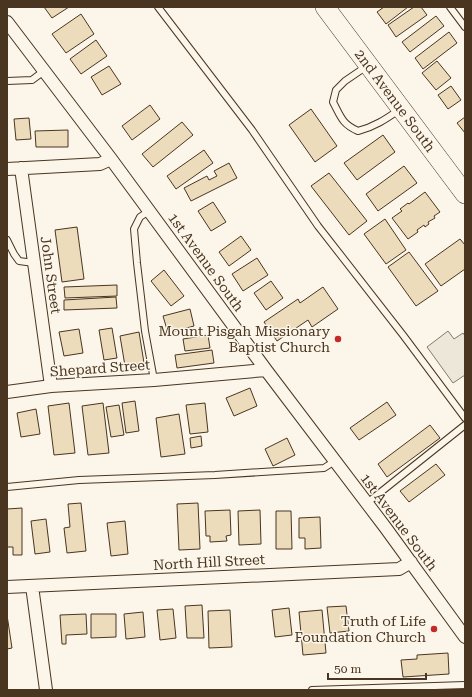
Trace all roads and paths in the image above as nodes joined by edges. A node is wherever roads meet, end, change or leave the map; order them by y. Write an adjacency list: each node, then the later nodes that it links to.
1 (158, 7): 21 (lane)
2 (325, 7): 6 (main road, 2nd Avenue South)
3 (450, 7): 5 (lane)
4 (7, 22): 7 (street, 1st Avenue South)
5 (465, 27)
6 (368, 65): 9 (main road, 2nd Avenue South); 9 (lane)
7 (44, 71): 8 (lane); 10 (street, 1st Avenue South)
8 (7, 81)
9 (401, 108): 13 (main road, 2nd Avenue South)
10 (111, 159): 11 (street); 14 (street, 1st Avenue South)
11 (21, 168): 12 (street); 16 (street, John Street)
12 (7, 169)
13 (465, 194)
14 (149, 211): 17 (street, 1st Avenue South); 18 (lane)
15 (7, 240): 16 (lane)
16 (34, 263): 19 (street, John Street)
17 (266, 370): 18 (street, Shepard Street); 23 (street, 1st Avenue South)
18 (154, 380): 19 (street, Shepard Street)
19 (51, 386): 20 (street, Shepard Street)
20 (7, 392)
21 (465, 418)
22 (465, 425): 25 (lane)
23 (335, 462): 24 (lane); 25 (street, 1st Avenue South)
24 (7, 487)
25 (367, 503): 26 (street, 1st Avenue South)
26 (411, 562): 28 (street, North Hill Street); 29 (street, 1st Avenue South)
27 (7, 586): 28 (street, North Hill Street)
28 (32, 586): 31 (street)
29 (465, 637)
30 (465, 685): 32 (lane)
31 (46, 690)
32 (312, 690)

